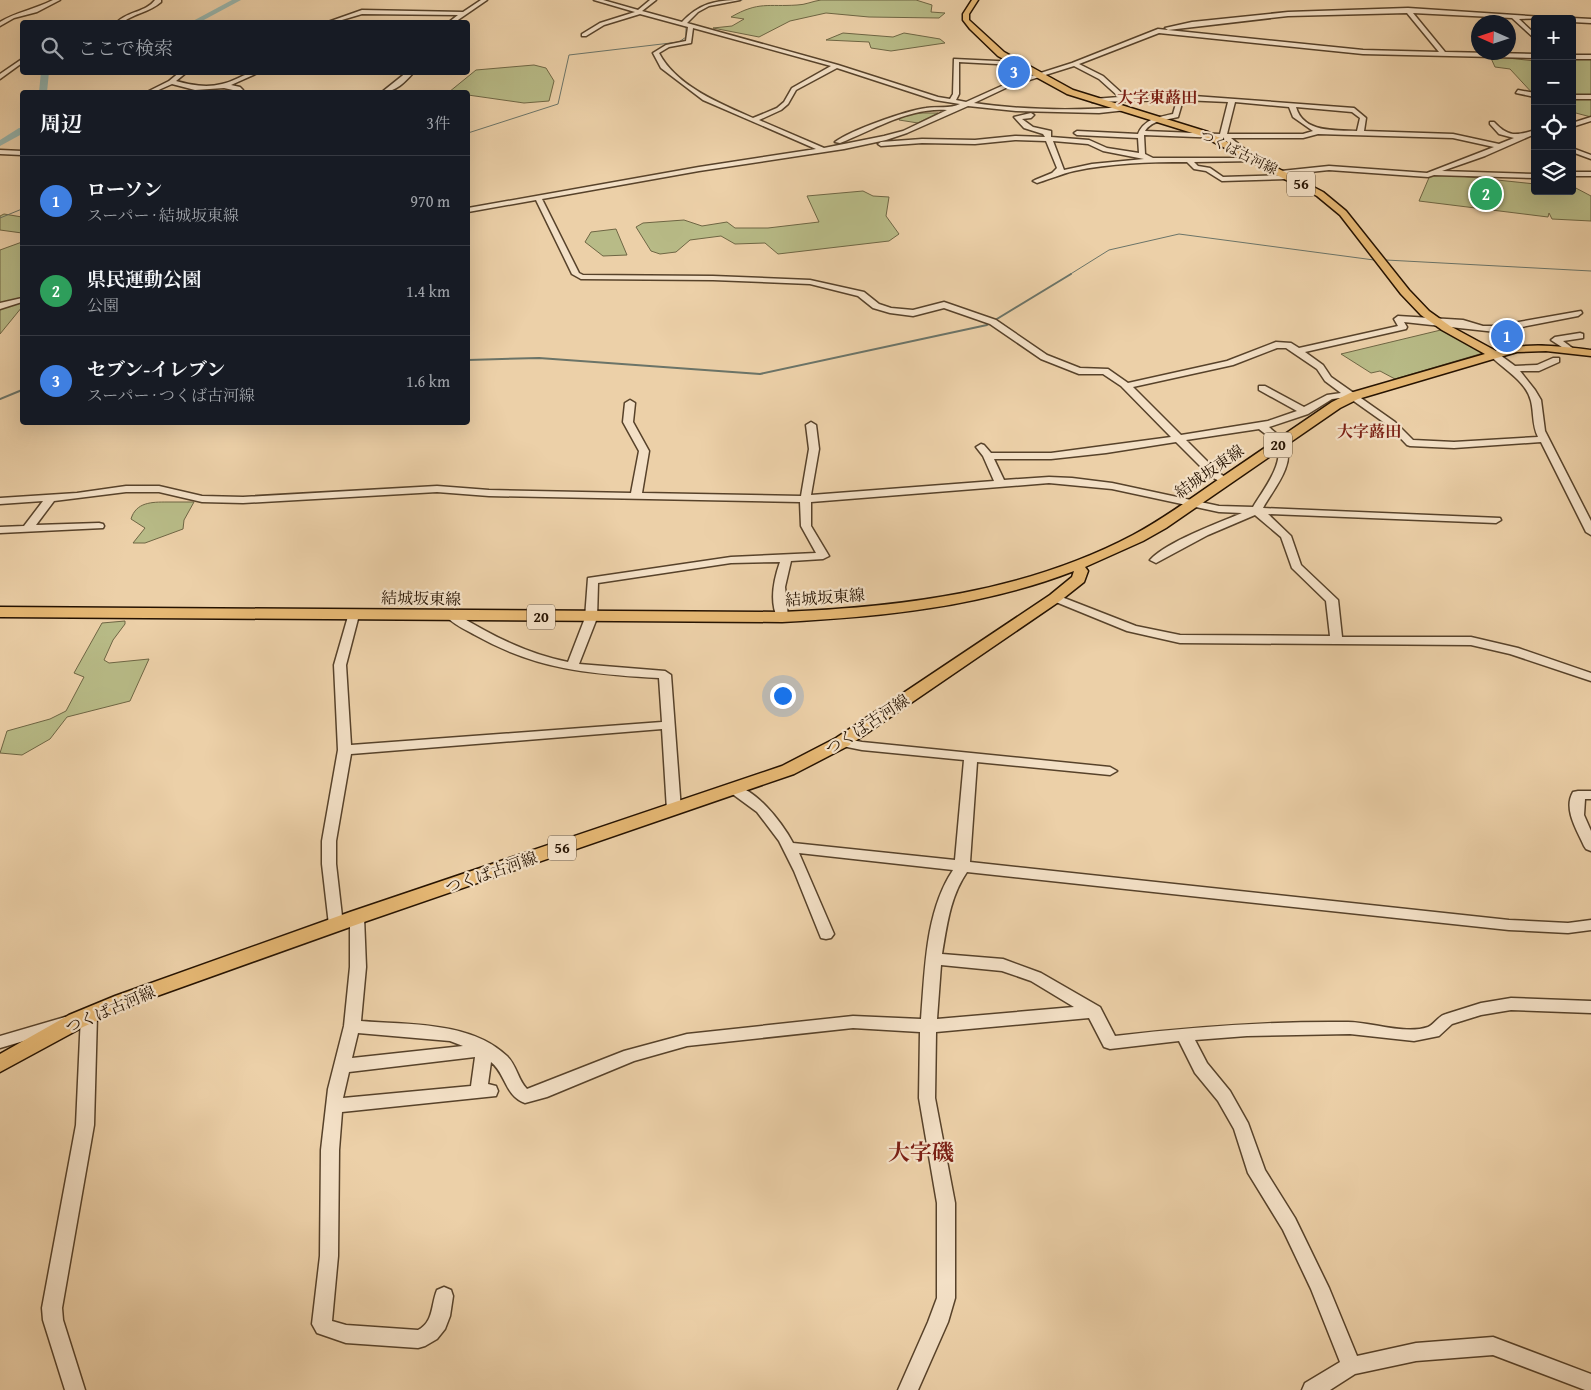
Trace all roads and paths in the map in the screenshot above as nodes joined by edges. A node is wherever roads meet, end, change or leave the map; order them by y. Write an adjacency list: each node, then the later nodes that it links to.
1 (57, 0): 20 (street)
2 (158, 0): 15 (street)
3 (484, 0): 10 (street)
4 (597, 0): 9 (street)
5 (653, 0): 9 (street)
6 (737, 0): 21 (street)
7 (975, 0): 31 (main road, つくば古河線 / 56)
8 (1408, 10): 11 (street); 23 (street); 26 (street)
9 (640, 12): 21 (street); 25 (street)
10 (465, 14): 16 (street); 17 (street)
11 (1496, 15)
12 (1516, 16): 13 (street)
13 (1531, 17)
14 (1516, 19): 24 (street)
15 (123, 20)
16 (337, 20)
17 (455, 20)
18 (1576, 20): 19 (street)
19 (1591, 21)
20 (0, 24)
21 (683, 24): 22 (street)
22 (691, 26): 33 (street); 59 (street)
23 (1158, 30): 26 (street); 32 (street)
24 (1531, 33)
25 (584, 35)
26 (1443, 54): 27 (street)
27 (1531, 56)
28 (1576, 57): 29 (street)
29 (1591, 57)
30 (20, 62): 38 (street)
31 (1016, 63): 34 (main road, つくば古河線 / 56); 52 (street)
32 (1074, 64): 34 (street); 49 (street)
33 (836, 66): 52 (street); 59 (street)
34 (1038, 74): 51 (main road, つくば古河線 / 56); 53 (street)
35 (180, 75): 39 (street)
36 (250, 75): 40 (street)
37 (408, 75): 43 (street)
38 (0, 77)
39 (171, 82): 40 (street); 41 (street)
40 (224, 86): 42 (street)
41 (154, 90)
42 (240, 90)
43 (389, 90)
44 (1518, 92): 45 (street)
45 (1531, 94)
46 (1180, 97): 49 (street); 50 (street); 58 (street)
47 (1576, 97): 48 (street)
48 (1591, 97)
49 (1124, 98): 51 (street); 57 (street)
50 (1232, 100): 54 (street); 68 (street)
51 (1094, 101): 57 (main road, つくば古河線 / 56)
52 (952, 102): 53 (street)
53 (965, 104): 55 (street); 56 (street)
54 (1292, 105): 63 (street); 64 (street)
55 (954, 109): 71 (street); 73 (street)
56 (1031, 110): 57 (street); 66 (street)
57 (1128, 111): 58 (main road, つくば古河線 / 56)
58 (1157, 118): 65 (main road, つくば古河線 / 56); 67 (street)
59 (753, 120): 73 (street)
60 (1591, 120): 62 (street)
61 (1492, 123): 70 (street)
62 (1576, 124)
63 (1318, 132): 64 (street); 68 (street)
64 (1360, 132): 72 (street)
65 (1205, 134): 67 (street); 68 (street); 77 (main road, つくば古河線 / 56)
66 (1047, 135): 67 (street); 71 (street); 78 (street); 84 (street)
67 (1141, 135): 78 (street)
68 (1223, 135): 77 (street)
69 (1531, 135): 70 (street)
70 (1520, 137): 72 (street)
71 (862, 144): 73 (street)
72 (1502, 147): 83 (street)
73 (823, 150): 90 (street)
74 (1576, 151): 79 (street)
75 (0, 152): 76 (street)
76 (20, 153)
77 (1242, 153): 82 (main road, つくば古河線 / 56)
78 (1142, 155): 80 (street)
79 (1591, 157)
80 (1151, 160): 81 (street); 84 (street)
81 (1189, 160): 82 (street); 87 (street)
82 (1256, 160): 87 (main road, つくば古河線 / 56)
83 (1430, 172): 87 (street); 88 (street)
84 (1055, 174): 89 (street)
85 (1576, 174): 86 (street)
86 (1591, 174)
87 (1284, 175): 95 (main road, つくば古河線 / 56)
88 (1531, 176)
89 (1037, 181)
90 (537, 197): 91 (street); 105 (street)
91 (470, 210)
92 (20, 301): 93 (street)
93 (0, 306)
94 (1578, 313): 96 (street)
95 (1438, 322): 96 (street); 98 (main road, つくば古河線 / 56); 100 (street)
96 (1477, 328): 98 (street)
97 (1580, 336): 99 (street)
98 (1469, 341): 102 (main road, つくば古河線 / 56)
99 (1571, 350): 101 (main road, 結城坂東線 / 20); 102 (main road, 結城坂東線 / 20)
100 (1299, 351): 105 (street); 107 (street)
101 (1591, 353)
102 (1494, 354): 104 (street); 107 (main road, 結城坂東線 / 20)
103 (1556, 360): 104 (street)
104 (1513, 369): 113 (street)
105 (1126, 386): 112 (street)
106 (1262, 388): 109 (street)
107 (1352, 395): 109 (street); 113 (street); 114 (main road, 結城坂東線 / 20)
108 (630, 403): 119 (street)
109 (1305, 412): 111 (street)
110 (811, 425): 121 (street)
111 (1260, 425): 112 (street); 114 (street)
112 (1176, 438): 116 (street); 117 (street)
113 (1545, 439): 129 (street)
114 (1280, 443): 117 (main road, 結城坂東線 / 20); 124 (street)
115 (980, 447): 116 (street)
116 (988, 456): 118 (street)
117 (1226, 481): 123 (main road, 結城坂東線 / 20)
118 (1000, 484): 121 (street); 123 (street)
119 (636, 495): 120 (street); 121 (street)
120 (51, 498): 122 (street); 127 (street)
121 (805, 499): 130 (street)
122 (0, 501)
123 (1192, 504): 124 (street); 132 (main road, 結城坂東線 / 20)
124 (1256, 511): 125 (street); 131 (street); 139 (street)
125 (1496, 520)
126 (100, 526): 127 (street)
127 (28, 528): 128 (street)
128 (0, 530)
129 (1591, 532)
130 (787, 558): 137 (street); 138 (street)
131 (1156, 560)
132 (1076, 565): 133 (main road, つくば古河線 / 56); 138 (main road, 結城坂東線 / 20)
133 (1055, 598): 139 (street); 143 (main road, つくば古河線 / 56)
134 (0, 612): 135 (main road, 結城坂東線 / 20)
135 (353, 615): 136 (main road, 結城坂東線 / 20); 144 (street)
136 (452, 616): 137 (main road, 結城坂東線 / 20); 140 (street)
137 (591, 618): 138 (main road, 結城坂東線 / 20); 140 (street)
138 (782, 618)
139 (1336, 640): 141 (street)
140 (572, 667): 142 (street)
141 (1591, 677)
142 (669, 725): 144 (street); 149 (street)
143 (842, 742): 145 (street); 147 (main road, つくば古河線 / 56)
144 (345, 750): 154 (street)
145 (971, 758): 146 (street); 152 (street)
146 (1110, 771)
147 (734, 790): 149 (main road, つくば古河線 / 56); 151 (street)
148 (1591, 795): 150 (street)
149 (674, 810): 153 (main road, つくば古河線 / 56)
150 (1591, 846)
151 (790, 847): 152 (street); 156 (street)
152 (962, 868): 155 (street); 157 (street)
153 (357, 917): 154 (main road, つくば古河線 / 56); 161 (street)
154 (336, 925): 160 (main road, つくば古河線 / 56)
155 (1591, 925)
156 (826, 934)
157 (934, 958): 159 (street); 162 (street)
158 (1591, 1007): 163 (street)
159 (1094, 1011): 162 (street); 163 (street)
160 (82, 1018): 164 (street); 166 (main road, つくば古河線 / 56); 172 (street)
161 (352, 1026): 165 (street); 167 (street)
162 (928, 1026): 165 (street); 173 (street)
163 (1186, 1034): 170 (street)
164 (0, 1042)
165 (484, 1050): 167 (street); 168 (street)
166 (0, 1064)
167 (341, 1066): 168 (street)
168 (334, 1106): 169 (street)
169 (444, 1296)
170 (1351, 1366): 171 (street); 174 (street)
171 (1591, 1383)
172 (75, 1390)
173 (908, 1390)
174 (1312, 1390)

